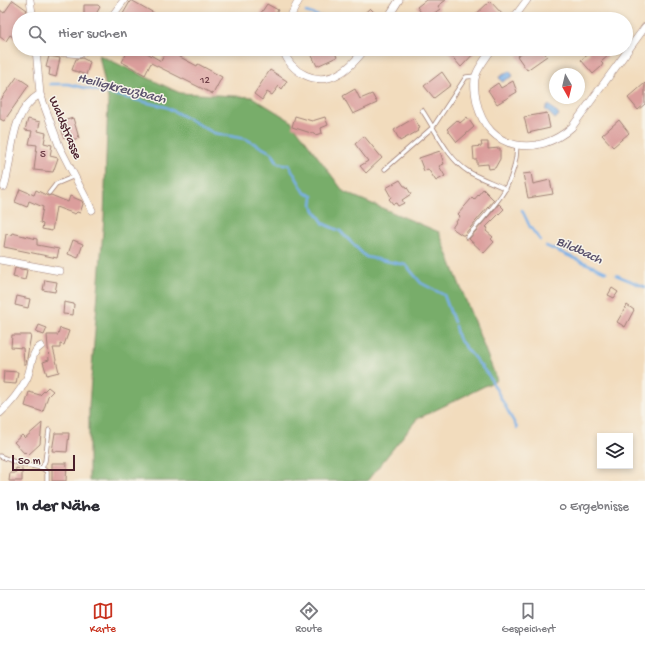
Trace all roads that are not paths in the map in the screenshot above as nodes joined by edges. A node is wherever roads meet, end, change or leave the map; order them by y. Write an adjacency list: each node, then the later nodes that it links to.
1 (30, 0): 6 (street)
2 (124, 0): 7 (street)
3 (299, 0): 8 (street)
4 (399, 0): 9 (street)
5 (526, 0): 10 (street)
6 (32, 12)
7 (115, 12)
8 (293, 12)
9 (391, 12)
10 (518, 12)
11 (645, 27): 12 (street)
12 (633, 43)
13 (37, 56): 19 (street, Waldstrasse)
14 (285, 56): 15 (street)
15 (358, 56)
16 (488, 56): 18 (street)
17 (624, 56): 22 (street)
18 (476, 76): 21 (lane); 22 (street)
19 (40, 94): 24 (street, Waldstrasse); 25 (street)
20 (422, 110): 21 (lane)
21 (434, 127): 23 (lane); 26 (lane)
22 (517, 145): 26 (lane)
23 (385, 169)
24 (75, 176): 27 (lane); 28 (street, Waldstrasse)
25 (4, 187)
26 (506, 190): 29 (lane)
27 (49, 193)
28 (92, 210)
29 (467, 237)
30 (0, 260): 31 (street)
31 (60, 271)
32 (41, 346): 33 (street)
33 (0, 413)
34 (49, 430): 36 (lane)
35 (0, 456): 36 (lane)
36 (42, 468): 37 (lane)
37 (47, 481)

